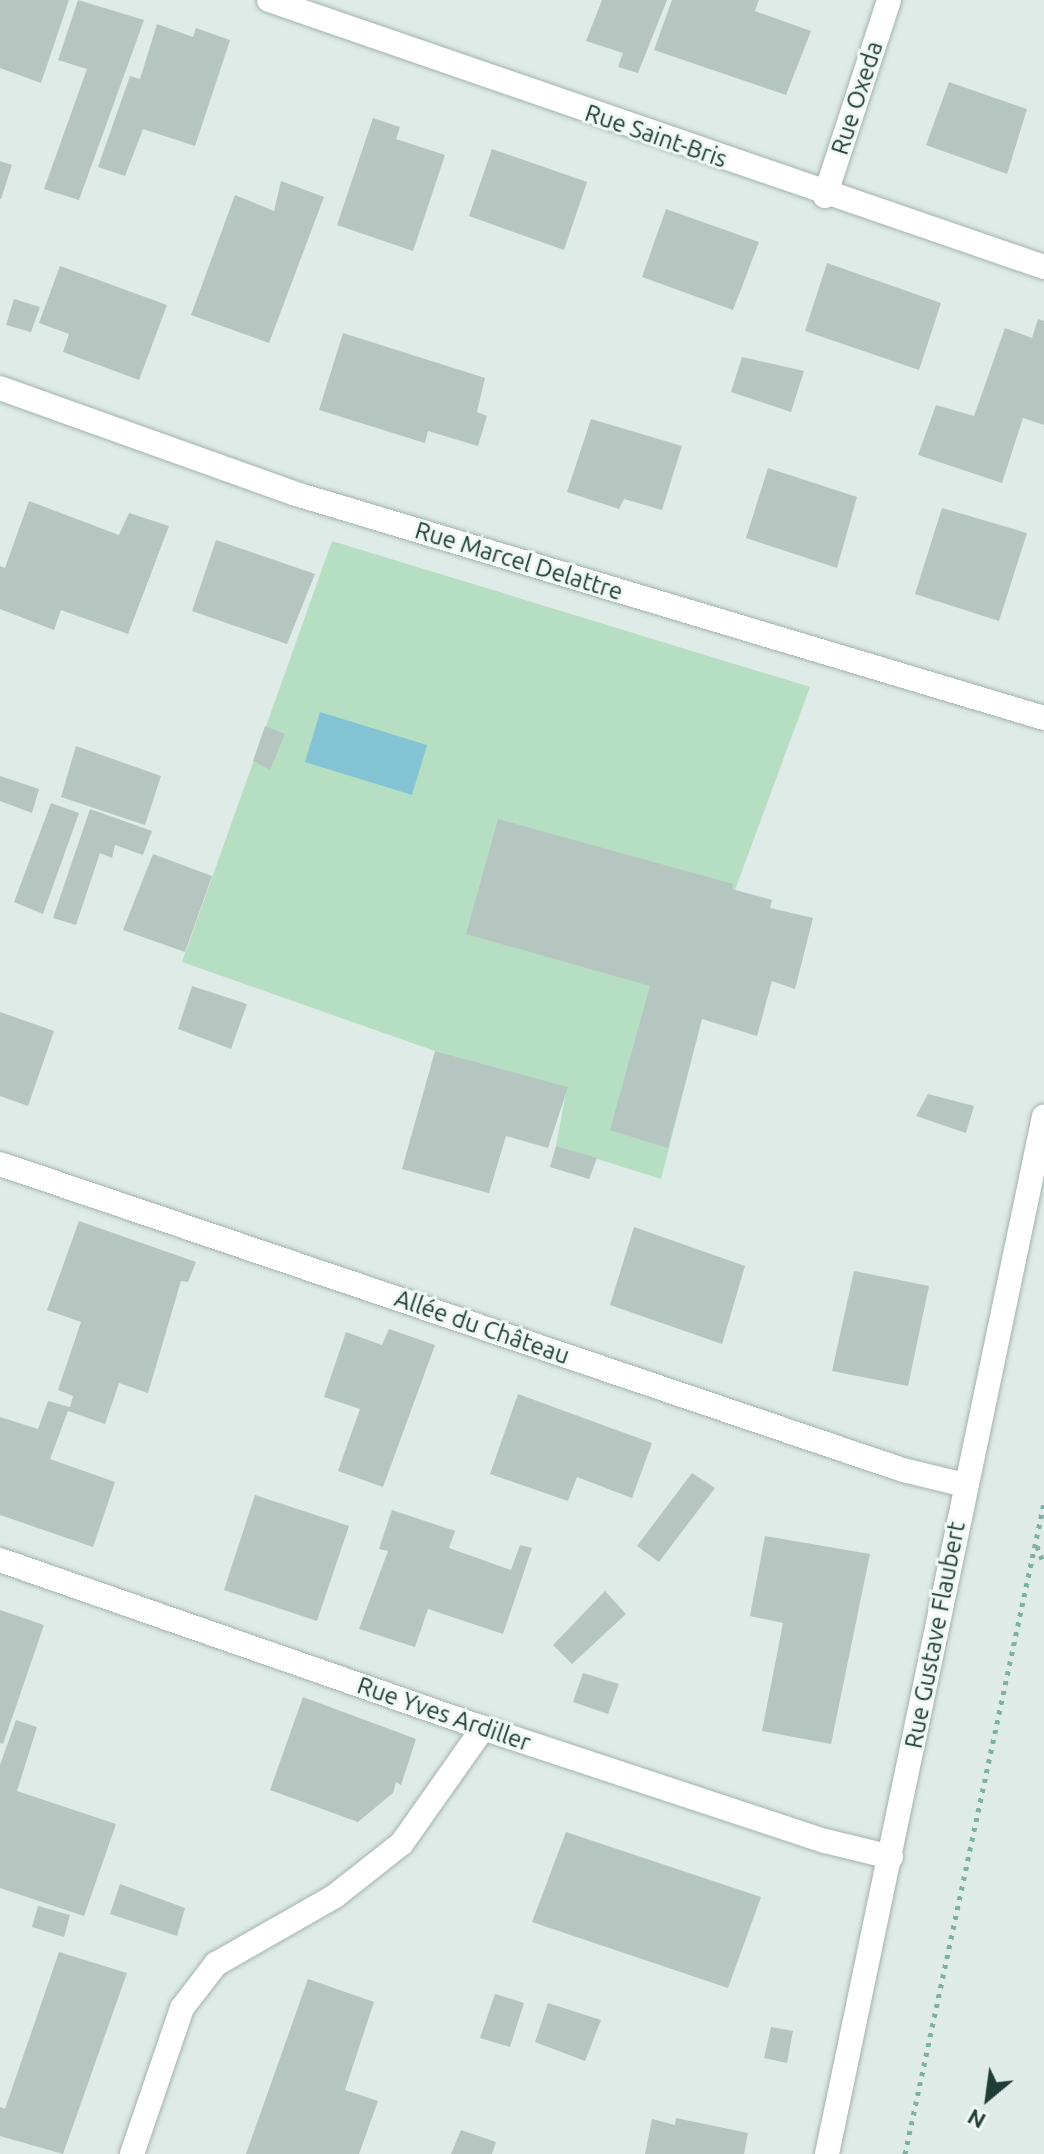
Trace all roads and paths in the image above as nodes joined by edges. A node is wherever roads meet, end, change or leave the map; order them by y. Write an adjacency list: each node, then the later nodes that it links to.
1 (269, 0): 3 (street, Rue Saint-Bris)
2 (889, 0): 3 (street, Rue Oxeda)
3 (825, 196): 4 (street, Rue Saint-Bris)
4 (1044, 267)
5 (0, 388): 6 (street, Rue Marcel Delattre)
6 (1044, 718)
7 (1044, 1116): 9 (street, Rue Gustave Flaubert)
8 (0, 1164): 9 (street, Allée du Château)
9 (965, 1485): 15 (street, Rue Gustave Flaubert)
10 (1044, 1503): 11 (path)
11 (1037, 1545): 13 (path); 18 (path)
12 (0, 1560): 14 (street, Rue Yves Ardiller)
13 (1044, 1564)
14 (483, 1728): 15 (street, Rue Yves Ardiller); 16 (street)
15 (891, 1857): 17 (street, Rue Gustave Flaubert)
16 (132, 2154)
17 (827, 2154)
18 (905, 2154)

